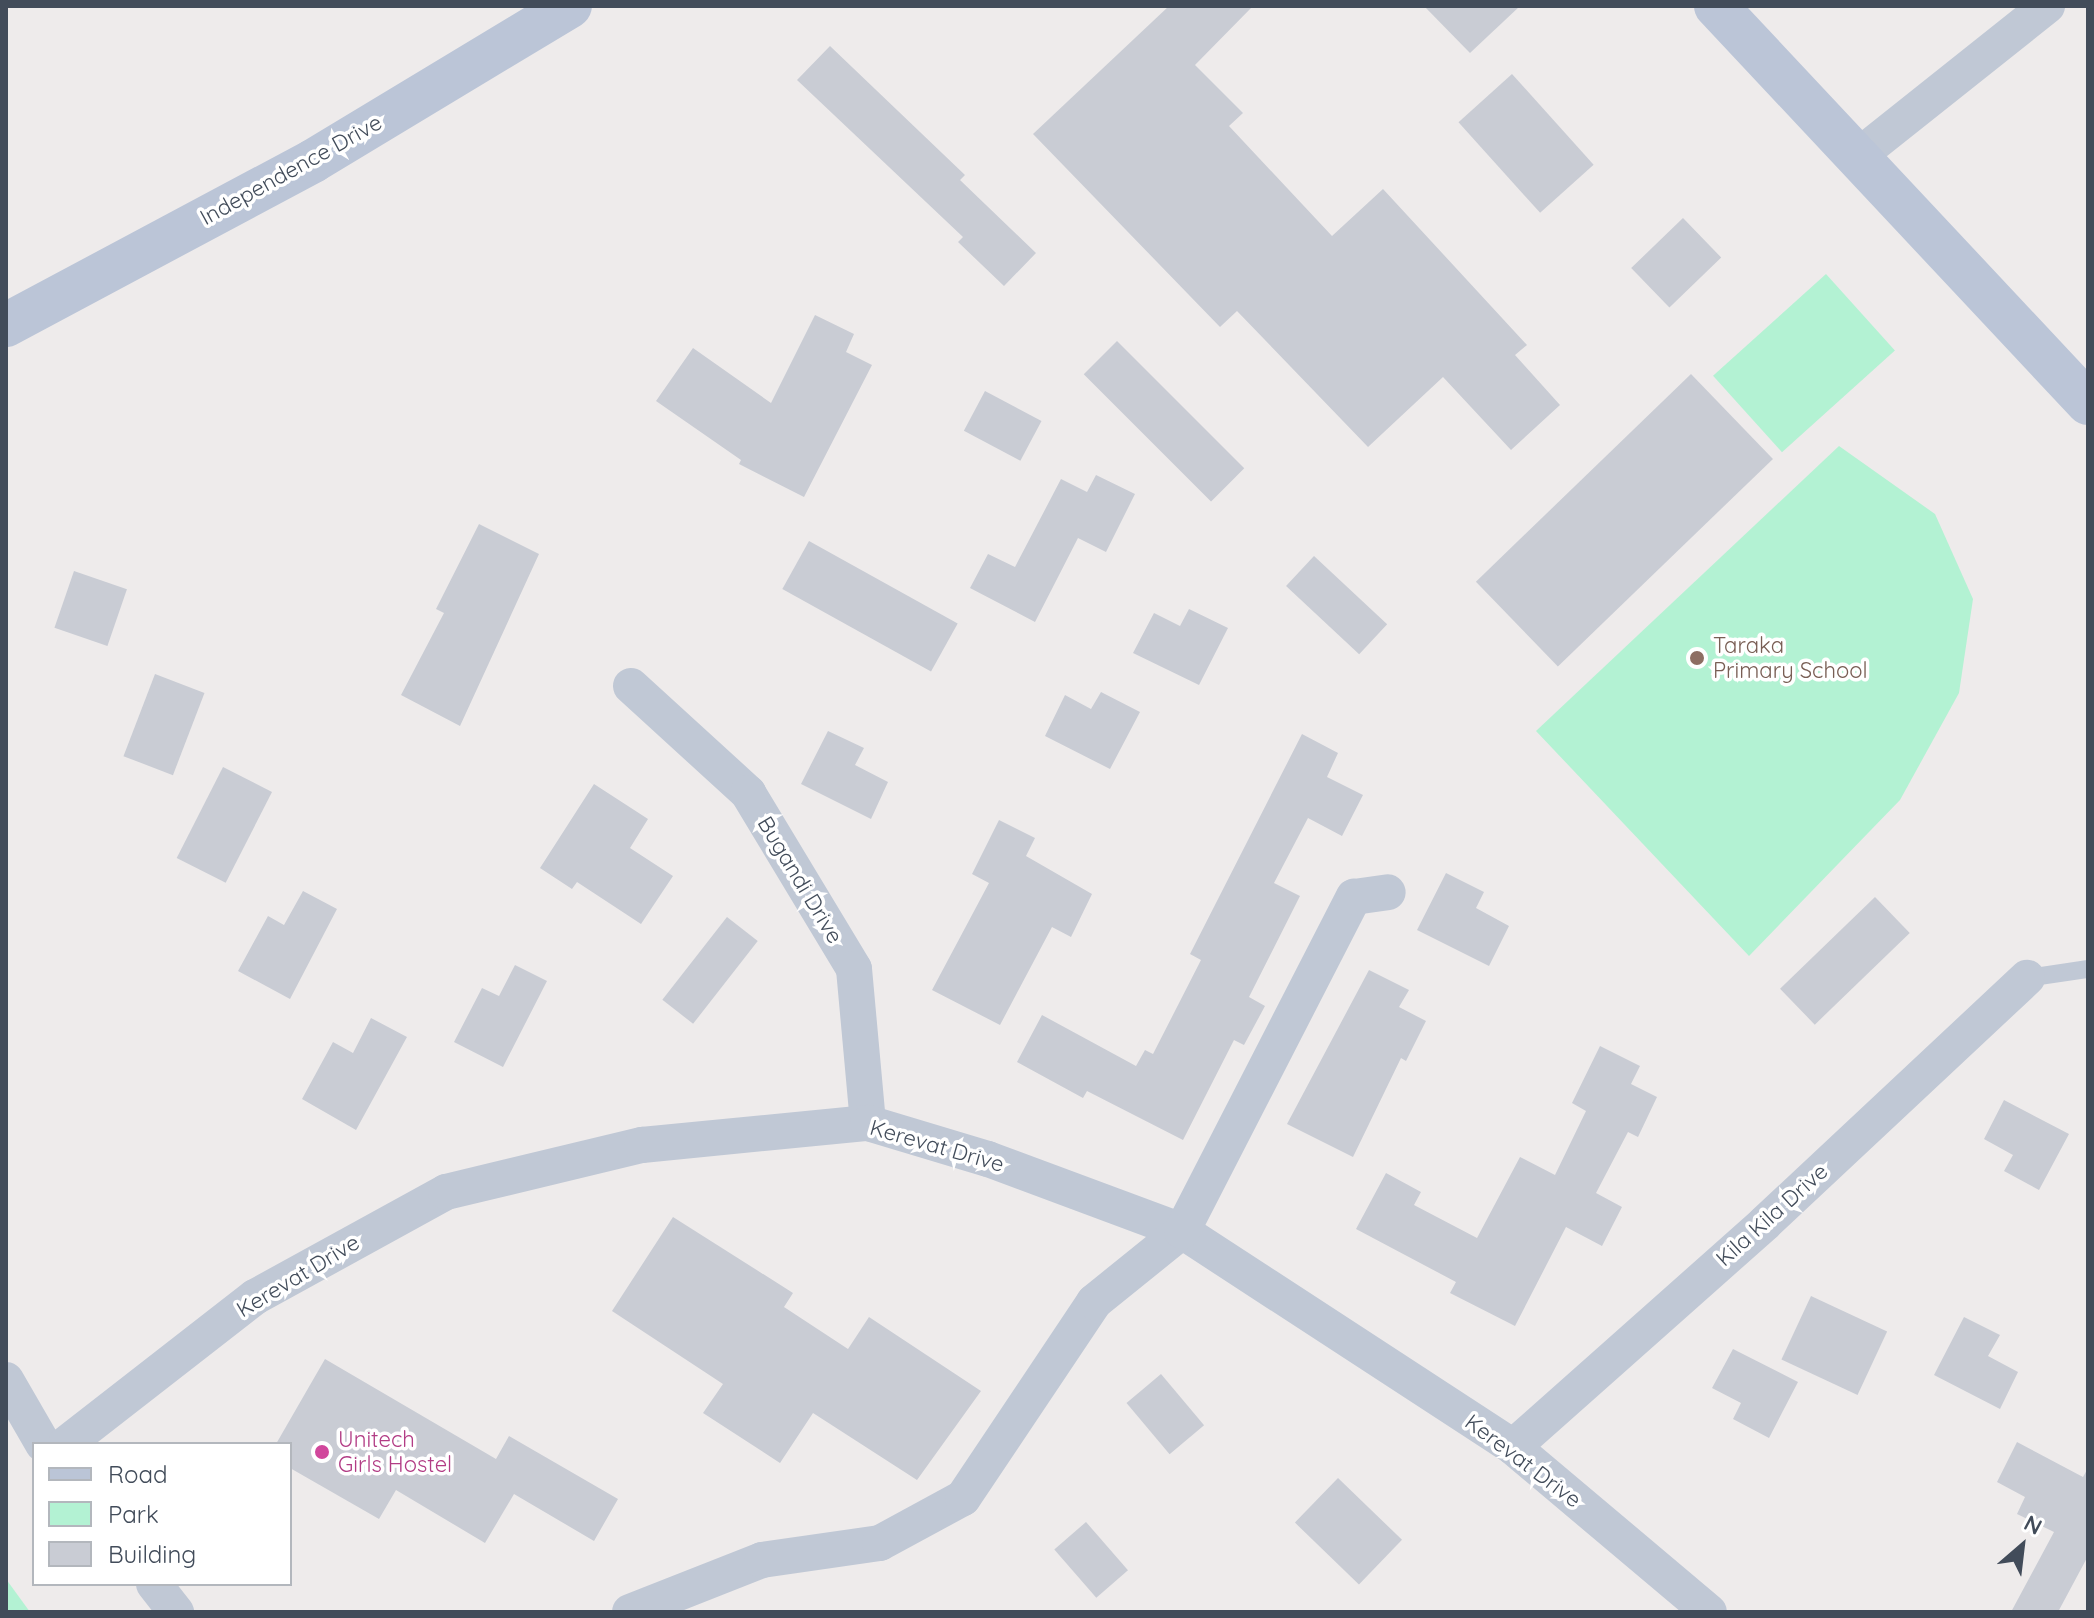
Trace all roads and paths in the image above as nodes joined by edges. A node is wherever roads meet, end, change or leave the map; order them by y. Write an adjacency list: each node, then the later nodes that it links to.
1 (570, 6): 5 (main road, Independence Drive)
2 (1716, 6): 4 (main road)
3 (2047, 6): 4 (street)
4 (1857, 157): 6 (main road)
5 (6, 325)
6 (2088, 403)
7 (631, 686): 11 (street, Bugandi Drive)
8 (1388, 892): 12 (street)
9 (2088, 969): 10 (lane)
10 (2027, 978): 16 (street, Kila Kila Drive)
11 (868, 1123): 12 (street, Kerevat Drive); 15 (street, Kerevat Drive)
12 (1182, 1231): 16 (street, Kerevat Drive); 19 (street)
13 (6, 1380): 14 (street)
14 (42, 1442)
15 (69, 1442)
16 (1513, 1447): 20 (street, Kerevat Drive)
17 (156, 1586): 18 (street)
18 (176, 1612)
19 (630, 1612)
20 (1709, 1612)

